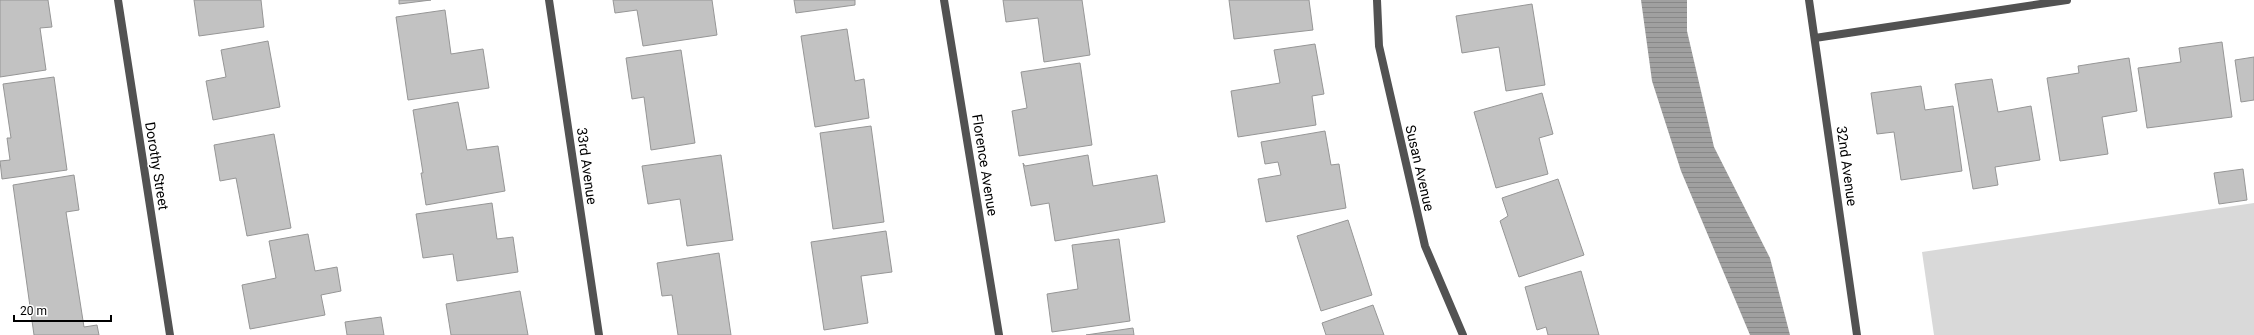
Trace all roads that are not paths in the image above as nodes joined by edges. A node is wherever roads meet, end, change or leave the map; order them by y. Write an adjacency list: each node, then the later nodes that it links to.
1 (118, 0): 8 (street, Dorothy Street)
2 (549, 0): 9 (street, 33rd Avenue)
3 (944, 0): 10 (street, Florence Avenue)
4 (1377, 0): 11 (street, Susan Avenue)
5 (1809, 0): 7 (street, 32nd Avenue)
6 (2067, 0): 7 (street)
7 (1816, 38): 12 (street, 32nd Avenue)
8 (170, 335)
9 (599, 335)
10 (1000, 335)
11 (1463, 335)
12 (1857, 335)

